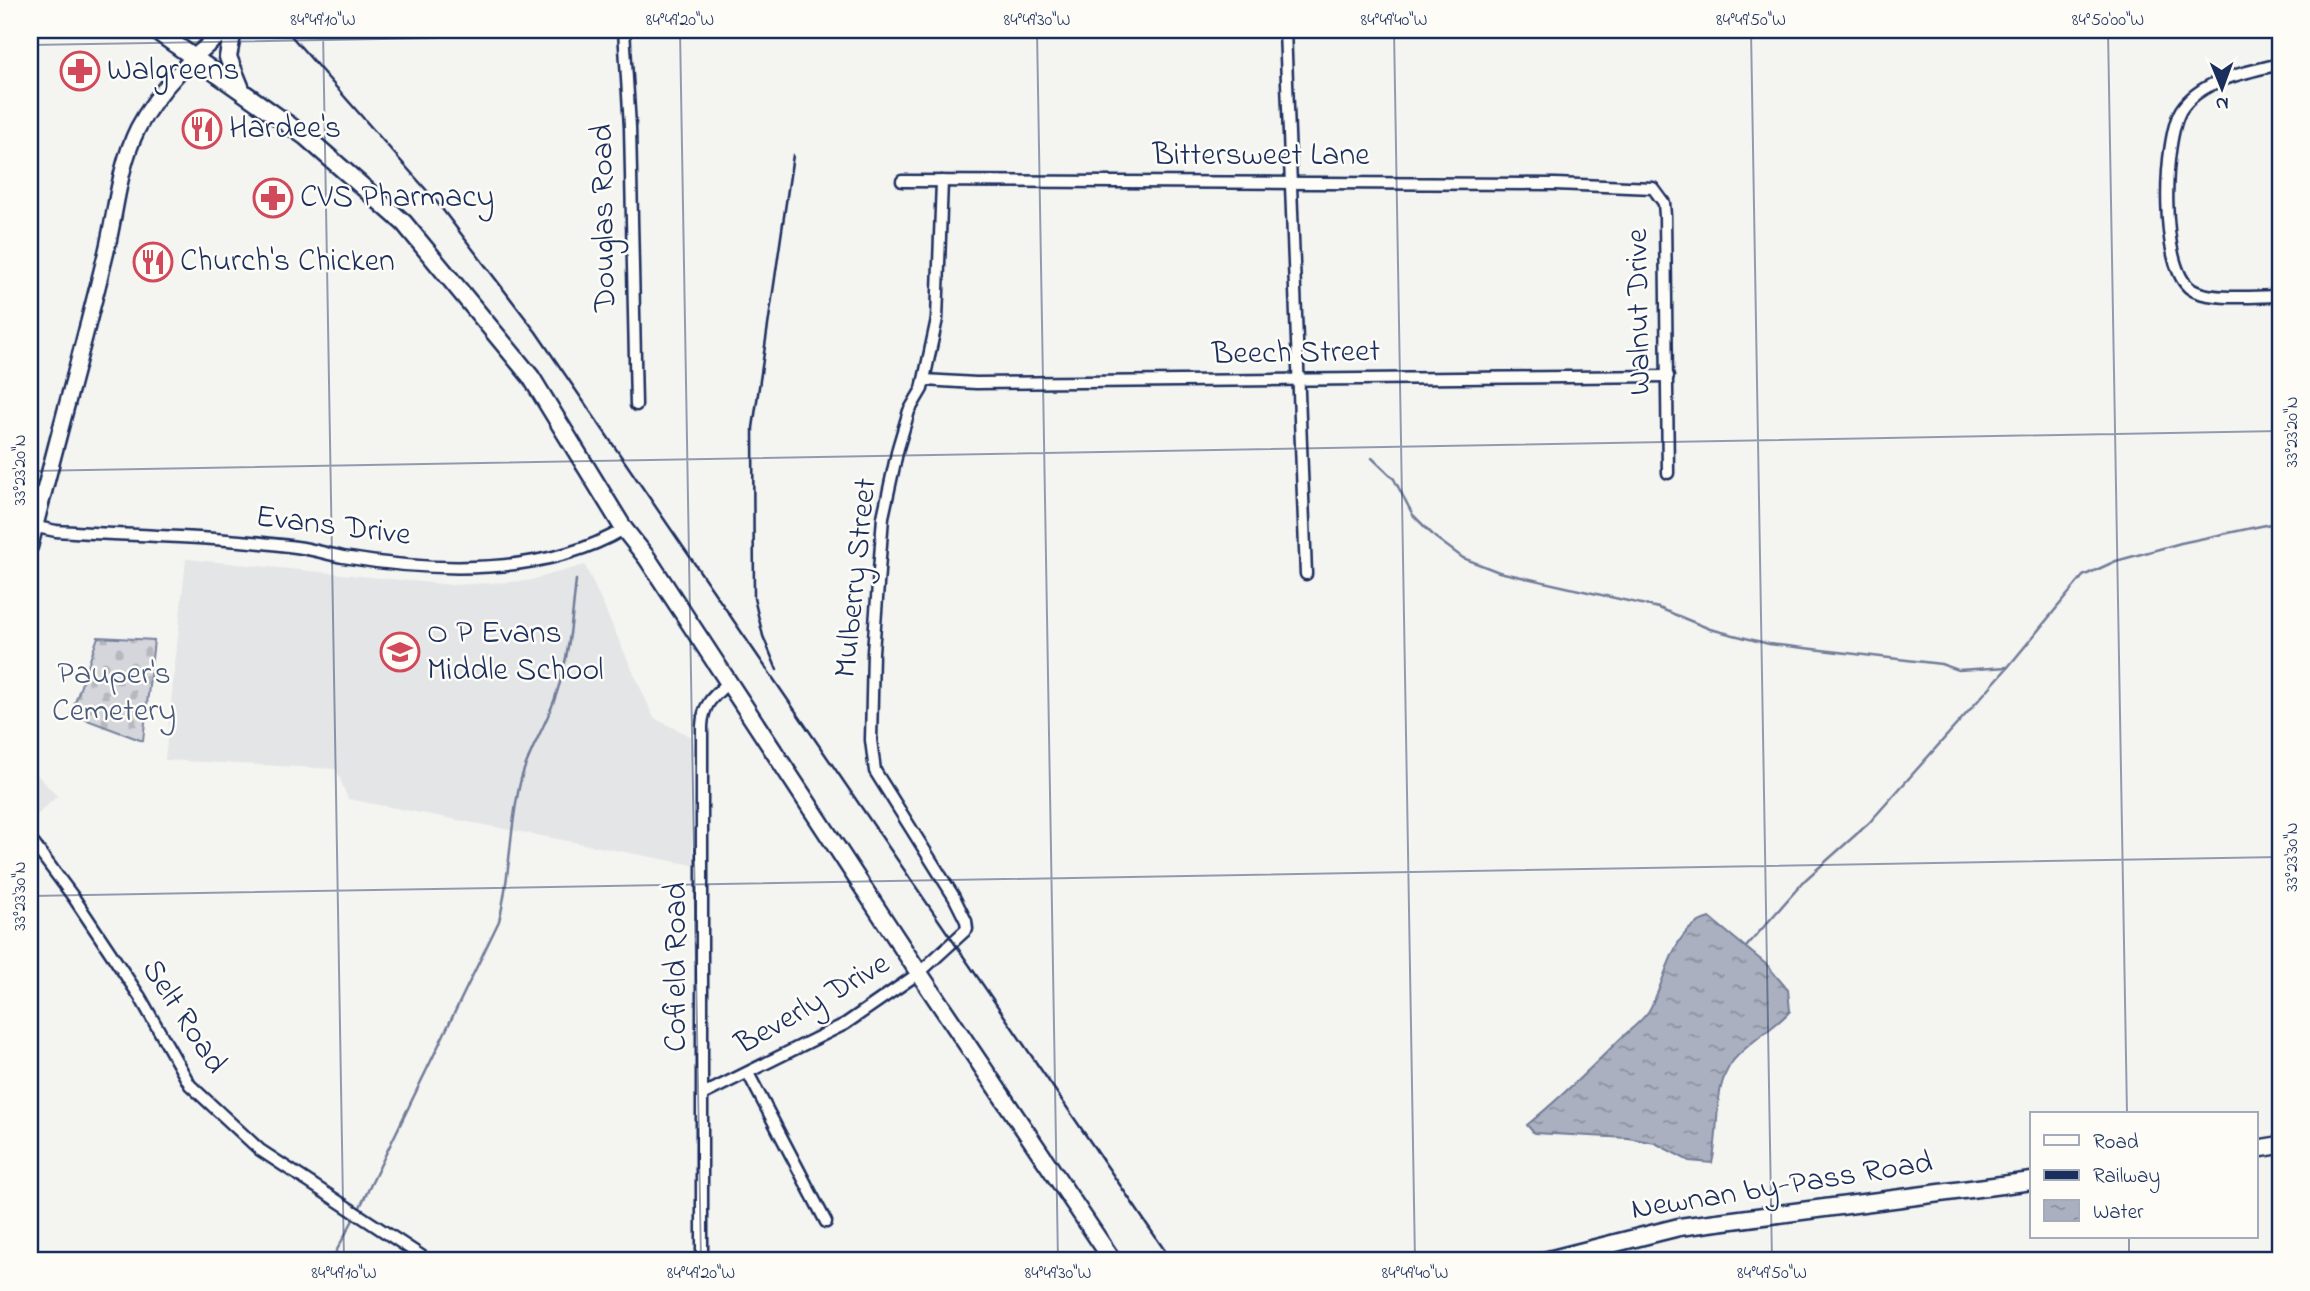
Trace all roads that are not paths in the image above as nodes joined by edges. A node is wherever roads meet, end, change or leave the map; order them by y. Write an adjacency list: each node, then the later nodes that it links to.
1 (155, 30): 6 (main road)
2 (227, 30): 6 (street)
3 (233, 30): 8 (main road)
4 (624, 30): 17 (street, Douglas Road)
5 (1286, 30): 11 (street)
6 (193, 59): 8 (main road); 19 (street)
7 (2280, 64): 13 (street)
8 (241, 89): 20 (main road)
9 (902, 181): 10 (street, Bittersweet Lane)
10 (942, 181): 11 (street, Bittersweet Lane); 15 (street, Mulberry Street)
11 (1291, 183): 12 (street, Bittersweet Lane); 16 (street)
12 (1619, 185): 14 (street, Walnut Drive)
13 (2280, 296)
14 (1668, 376): 16 (street, Beech Street); 18 (street, Walnut Drive)
15 (924, 380): 16 (street, Beech Street); 25 (street, Mulberry Street)
16 (1300, 380): 22 (street)
17 (636, 405)
18 (1668, 473)
19 (32, 526): 20 (street, Evans Drive); 21 (street)
20 (624, 529): 23 (main road)
21 (30, 547)
22 (1306, 573)
23 (728, 683): 26 (main road); 28 (street, Cofield Road)
24 (30, 839): 33 (street, Selt Road)
25 (966, 920): 26 (street, Beverly Drive)
26 (919, 973): 27 (street, Beverly Drive); 35 (main road)
27 (748, 1073): 28 (street, Beverly Drive); 32 (street)
28 (704, 1094): 34 (street, Cofield Road)
29 (2280, 1145): 30 (main road)
30 (2258, 1149)
31 (2030, 1181): 36 (main road, Newnan by-Pass Road)
32 (826, 1222)
33 (429, 1261)
34 (702, 1261)
35 (1113, 1261)
36 (1544, 1261)

